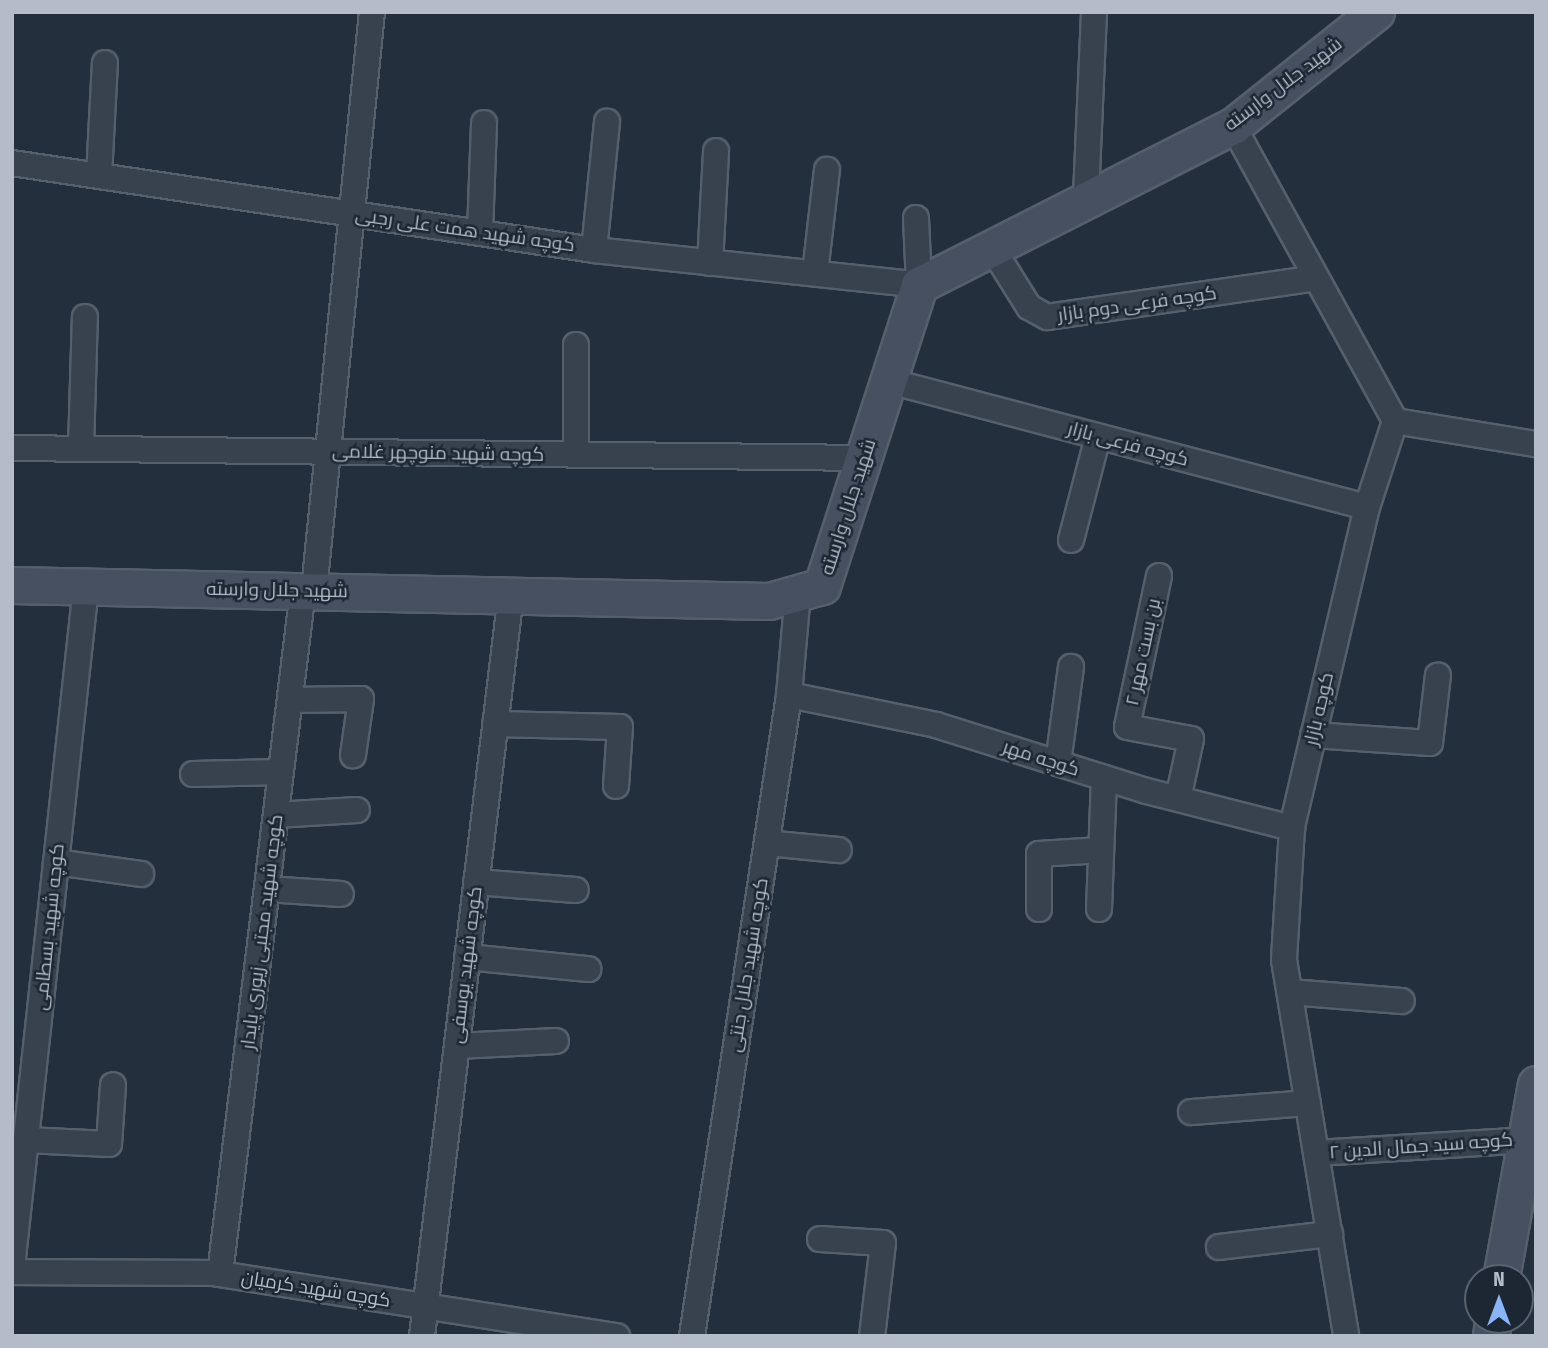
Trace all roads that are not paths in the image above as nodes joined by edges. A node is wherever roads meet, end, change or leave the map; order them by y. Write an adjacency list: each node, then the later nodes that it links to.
1 (372, 12): 13 (street, کوچه شهید مجتبی زیوری پایدار)
2 (1094, 12): 12 (street)
3 (1376, 12): 7 (street, شهید جلال وارسته)
4 (105, 63): 11 (street)
5 (607, 122): 17 (street)
6 (484, 123): 15 (street)
7 (1233, 126): 12 (street, شهید جلال وارسته); 20 (street)
8 (716, 151): 18 (street)
9 (12, 163): 11 (street, کوچه شهید همت علی رجبی)
10 (828, 170): 19 (street)
11 (99, 176): 13 (street, کوچه شهید همت علی رجبی)
12 (1086, 196): 16 (street, شهید جلال وارسته)
13 (349, 213): 15 (street, کوچه شهید همت علی رجبی); 30 (street, کوچه شهید مجتبی زیوری پایدار)
14 (916, 218): 21 (street)
15 (481, 233): 17 (street, کوچه شهید همت علی رجبی)
16 (992, 248): 20 (street, کوچه فرعی دوم بازار); 21 (street, شهید جلال وارسته)
17 (594, 250): 18 (street, کوچه شهید همت علی رجبی)
18 (710, 262): 19 (street, کوچه شهید همت علی رجبی)
19 (815, 273): 21 (street, کوچه شهید همت علی رجبی)
20 (1316, 278): 25 (street)
21 (919, 285): 24 (street, شهید جلال وارسته)
22 (85, 317): 29 (street)
23 (576, 345): 31 (street)
24 (889, 381): 26 (street, کوچه فرعی بازار); 32 (street, شهید جلال وارسته)
25 (1395, 421): 27 (street); 33 (street, کوچه بازار)
26 (1098, 436): 33 (street, کوچه فرعی بازار); 34 (street)
27 (1536, 444)
28 (12, 448): 29 (street, کوچه شهید منوچهر غلامی)
29 (81, 449): 30 (street, کوچه شهید منوچهر غلامی)
30 (327, 452): 31 (street, کوچه شهید منوچهر غلامی); 38 (street, کوچه شهید مجتبی زیوری پایدار)
31 (576, 455): 32 (street, کوچه شهید منوچهر غلامی)
32 (864, 458): 39 (street, شهید جلال وارسته)
33 (1367, 507): 46 (street, کوچه بازار)
34 (1071, 540)
35 (1159, 576): 53 (street, بن بست مهر ۲)
36 (12, 585): 37 (street, شهید جلال وارسته)
37 (86, 587): 38 (street, شهید جلال وارسته); 60 (street, کوچه شهید بسطامی)
38 (309, 590): 40 (street, شهید جلال وارسته); 44 (street, کوچه شهید مجتبی زیوری پایدار)
39 (798, 593): 40 (street, شهید جلال وارسته); 43 (street, کوچه شهید جلال جنتی)
40 (511, 594): 45 (street, کوچه شهید یوسفی)
41 (1071, 667): 48 (street)
42 (1438, 675): 46 (street)
43 (789, 695): 48 (street, کوچه مهر); 57 (street, کوچه شهید جلال جنتی)
44 (290, 700): 47 (street); 49 (street, کوچه شهید مجتبی زیوری پایدار)
45 (495, 723): 52 (street); 62 (street, کوچه شهید یوسفی)
46 (1313, 736): 56 (street, کوچه بازار)
47 (353, 755)
48 (1058, 763): 51 (street, کوچه مهر)
49 (281, 772): 50 (street); 55 (street, کوچه شهید مجتبی زیوری پایدار)
50 (193, 774)
51 (1104, 778): 53 (street, کوچه مهر); 59 (street)
52 (616, 786)
53 (1178, 799): 56 (street, کوچه مهر)
54 (356, 810): 55 (street)
55 (276, 815): 63 (street, کوچه شهید مجتبی زیوری پایدار)
56 (1292, 828): 70 (street, کوچه بازار)
57 (767, 843): 58 (street); 91 (street, کوچه شهید جلال جنتی)
58 (839, 850)
59 (1101, 850): 66 (street); 67 (street)
60 (56, 862): 61 (street); 78 (street, کوچه شهید بسطامی)
61 (141, 874)
62 (476, 882): 64 (street); 68 (street, کوچه شهید یوسفی)
63 (267, 889): 65 (street); 87 (street, کوچه شهید مجتبی زیوری پایدار)
64 (576, 890)
65 (341, 894)
66 (1039, 909)
67 (1099, 909)
68 (467, 957): 69 (street); 73 (street, کوچه شهید یوسفی)
69 (588, 969)
70 (1290, 992): 71 (street); 76 (street, کوچه بازار)
71 (1402, 1001)
72 (556, 1041): 73 (street)
73 (457, 1046): 88 (street, کوچه شهید یوسفی)
74 (113, 1084): 78 (street)
75 (1536, 1084): 79 (street)
76 (1308, 1103): 77 (street); 80 (street, کوچه بازار)
77 (1191, 1112)
78 (26, 1140): 86 (street, کوچه شهید بسطامی)
79 (1526, 1140): 80 (street, کوچه سید جمال الدین ۲); 81 (street)
80 (1316, 1153): 82 (street, کوچه بازار)
81 (1524, 1212): 85 (street)
82 (1330, 1234): 84 (street); 93 (street, کوچه بازار)
83 (820, 1239): 92 (street)
84 (1219, 1247)
85 (1506, 1264)
86 (12, 1269): 87 (street, کوچه شهید کرمیان)
87 (220, 1274): 88 (street, کوچه شهید کرمیان)
88 (425, 1306): 89 (street, کوچه شهید یوسفی); 90 (street, کوچه شهید کرمیان)
89 (422, 1336)
90 (617, 1336)
91 (692, 1336)
92 (872, 1336)
93 (1346, 1336)

